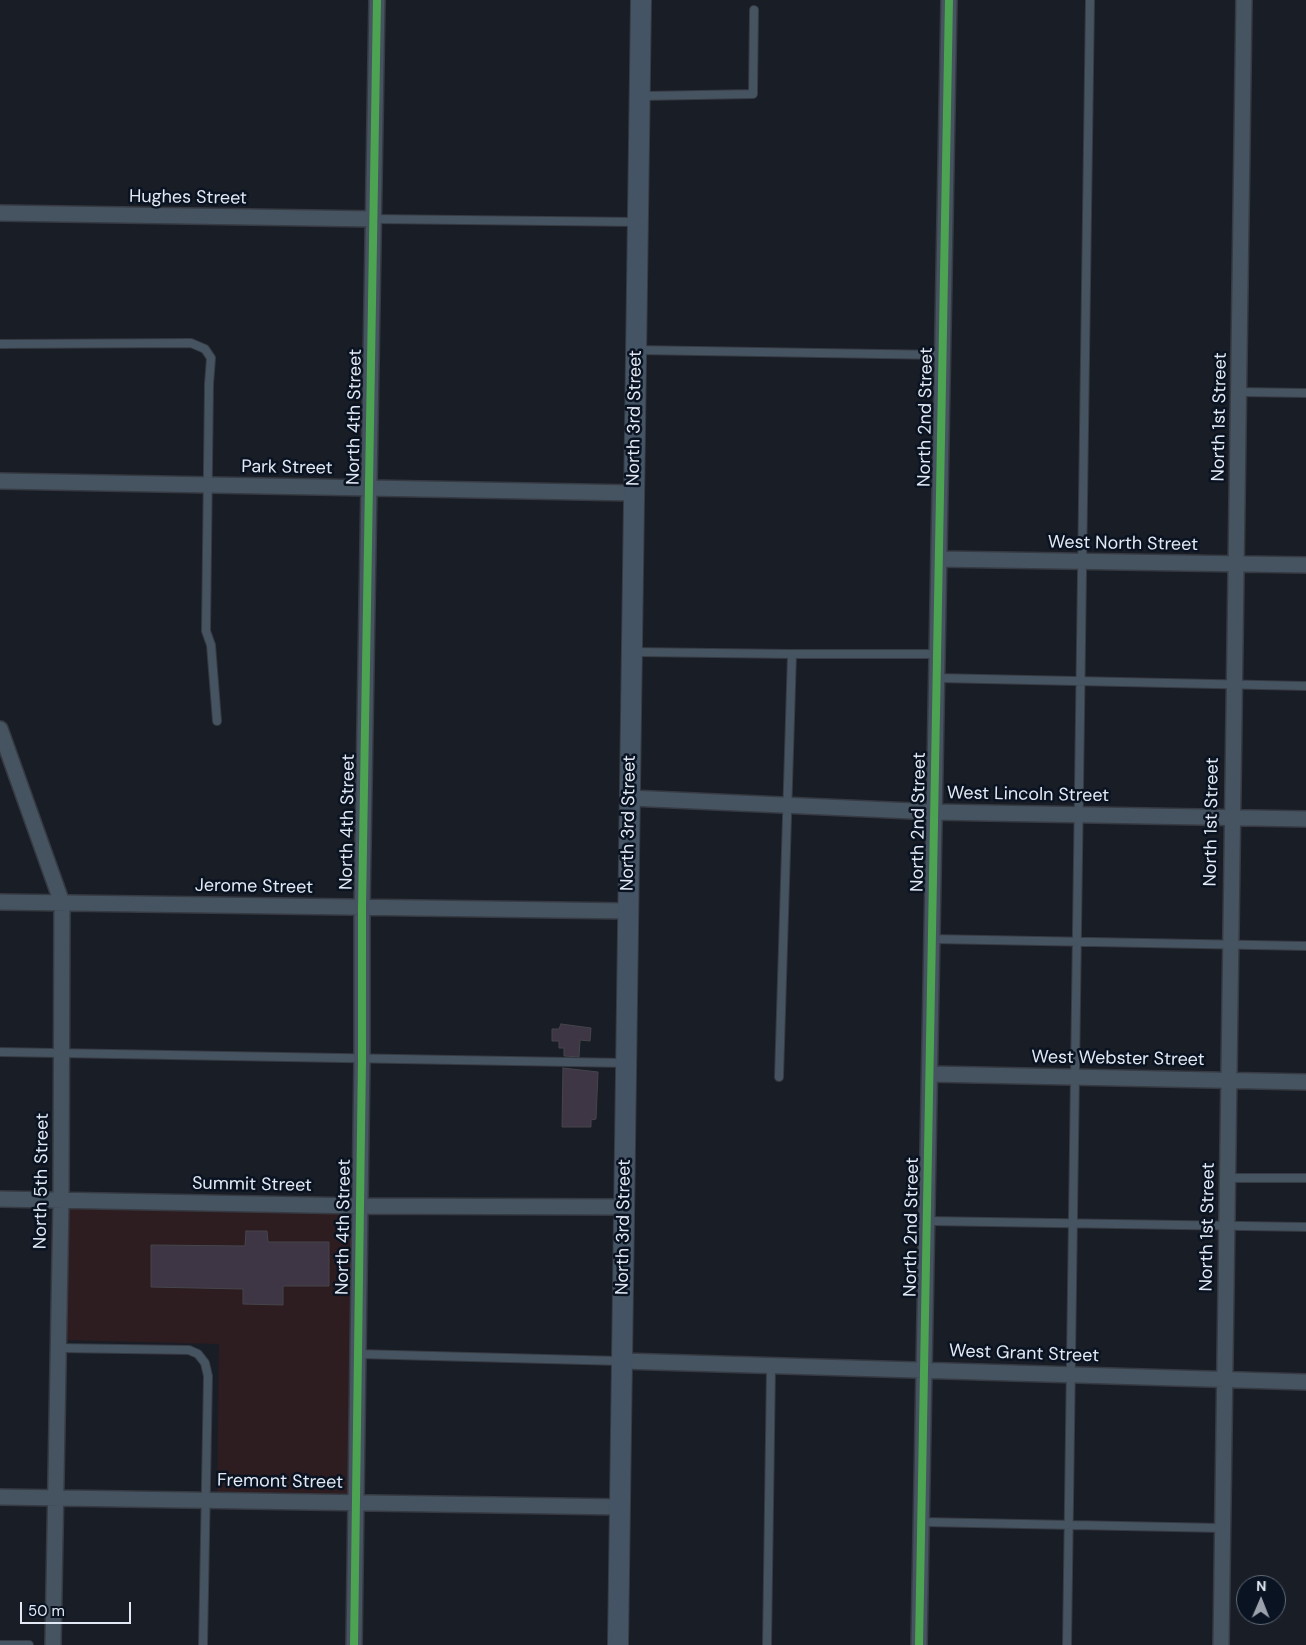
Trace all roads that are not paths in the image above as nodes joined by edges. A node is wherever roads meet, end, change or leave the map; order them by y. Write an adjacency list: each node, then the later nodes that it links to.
1 (377, 0): 9 (street, North 4th Street)
2 (641, 0): 7 (street, North 3rd Street)
3 (949, 0): 13 (street, North 2nd Street)
4 (1090, 0): 21 (lane)
5 (1244, 0): 14 (street, North 1st Street)
6 (754, 10): 7 (lane)
7 (640, 96): 10 (street, North 3rd Street)
8 (0, 214): 9 (street, Hughes Street)
9 (374, 219): 10 (lane); 18 (street, North 4th Street)
10 (638, 222): 12 (street, North 3rd Street)
11 (0, 344): 17 (lane)
12 (636, 350): 13 (lane); 19 (street, North 3rd Street)
13 (942, 355): 20 (street, North 2nd Street)
14 (1239, 392): 15 (lane); 22 (street, North 1st Street)
15 (1306, 393)
16 (0, 481): 17 (street, Park Street)
17 (208, 485): 18 (street, Park Street); 31 (lane)
18 (368, 489): 19 (street, Park Street); 41 (street, North 4th Street)
19 (634, 493): 24 (street, North 3rd Street)
20 (939, 559): 21 (street, West North Street); 26 (street, North 2nd Street)
21 (1083, 562): 22 (street, West North Street); 28 (lane)
22 (1237, 564): 23 (street, West North Street); 29 (street, North 1st Street)
23 (1306, 565)
24 (632, 652): 25 (lane); 33 (street, North 3rd Street)
25 (792, 654): 26 (lane); 34 (lane)
26 (937, 654): 27 (street, North 2nd Street)
27 (937, 678): 28 (lane); 35 (street, North 2nd Street)
28 (1081, 681): 29 (lane); 36 (lane)
29 (1234, 684): 30 (lane); 37 (street, North 1st Street)
30 (1306, 686)
31 (217, 721)
32 (0, 728): 40 (street, North 5th Street)
33 (630, 798): 34 (street, West Lincoln Street); 42 (street, North 3rd Street)
34 (786, 805): 35 (street, West Lincoln Street); 52 (lane)
35 (934, 812): 36 (street, West Lincoln Street); 43 (street, North 2nd Street)
36 (1079, 814): 37 (street, West Lincoln Street); 44 (lane)
37 (1231, 817): 38 (street, West Lincoln Street); 45 (street, North 1st Street)
38 (1306, 819)
39 (0, 902): 40 (street, Jerome Street)
40 (62, 903): 41 (street, Jerome Street); 48 (street, North 5th Street)
41 (362, 907): 42 (street, Jerome Street); 49 (street, North 4th Street)
42 (628, 911): 50 (street, North 3rd Street)
43 (932, 939): 44 (lane); 51 (street, North 2nd Street)
44 (1077, 942): 45 (lane); 53 (lane)
45 (1230, 945): 46 (lane); 54 (street, North 1st Street)
46 (1306, 946)
47 (0, 1052): 48 (lane)
48 (62, 1053): 49 (lane); 59 (street, North 5th Street)
49 (362, 1059): 50 (lane); 60 (street, North 4th Street)
50 (626, 1063): 61 (street, North 3rd Street)
51 (930, 1074): 53 (street, West Webster Street); 62 (street, North 2nd Street)
52 (779, 1077)
53 (1074, 1077): 54 (street, West Webster Street); 63 (lane)
54 (1228, 1080): 55 (street, West Webster Street); 56 (street, North 1st Street)
55 (1306, 1082)
56 (1227, 1178): 57 (lane); 64 (street, North 1st Street)
57 (1306, 1178)
58 (0, 1199): 59 (street, Summit Street)
59 (61, 1200): 60 (street, Summit Street); 66 (street, North 5th Street)
60 (360, 1206): 61 (street, Summit Street); 67 (street, North 4th Street)
61 (624, 1207): 68 (street, North 3rd Street)
62 (927, 1221): 63 (lane); 70 (street, North 2nd Street)
63 (1072, 1224): 64 (lane); 71 (lane)
64 (1226, 1226): 65 (lane); 72 (street, North 1st Street)
65 (1306, 1227)
66 (58, 1348): 75 (street, North 5th Street); 76 (lane)
67 (358, 1354): 68 (lane); 77 (street, North 4th Street)
68 (622, 1361): 69 (street, West Grant Street); 78 (street, North 3rd Street)
69 (771, 1366): 70 (street, West Grant Street); 88 (lane)
70 (924, 1370): 71 (street, West Grant Street); 79 (street, North 2nd Street)
71 (1070, 1375): 72 (street, West Grant Street); 80 (lane)
72 (1225, 1379): 73 (street, West Grant Street); 81 (street, North 1st Street)
73 (1306, 1382)
74 (0, 1497): 75 (street, Fremont Street)
75 (56, 1498): 76 (street, Fremont Street); 84 (street, North 5th Street)
76 (205, 1500): 77 (street, Fremont Street); 85 (lane)
77 (356, 1502): 78 (street, Fremont Street); 86 (street, North 4th Street)
78 (620, 1507): 87 (street, North 3rd Street)
79 (922, 1522): 80 (lane); 89 (street, North 2nd Street)
80 (1069, 1526): 81 (lane); 90 (lane)
81 (1222, 1528): 91 (street, North 1st Street)
82 (0, 1645): 83 (lane)
83 (29, 1645)
84 (53, 1645)
85 (203, 1645)
86 (354, 1645)
87 (618, 1645)
88 (767, 1645)
89 (919, 1645)
90 (1067, 1645)
91 (1221, 1645)

